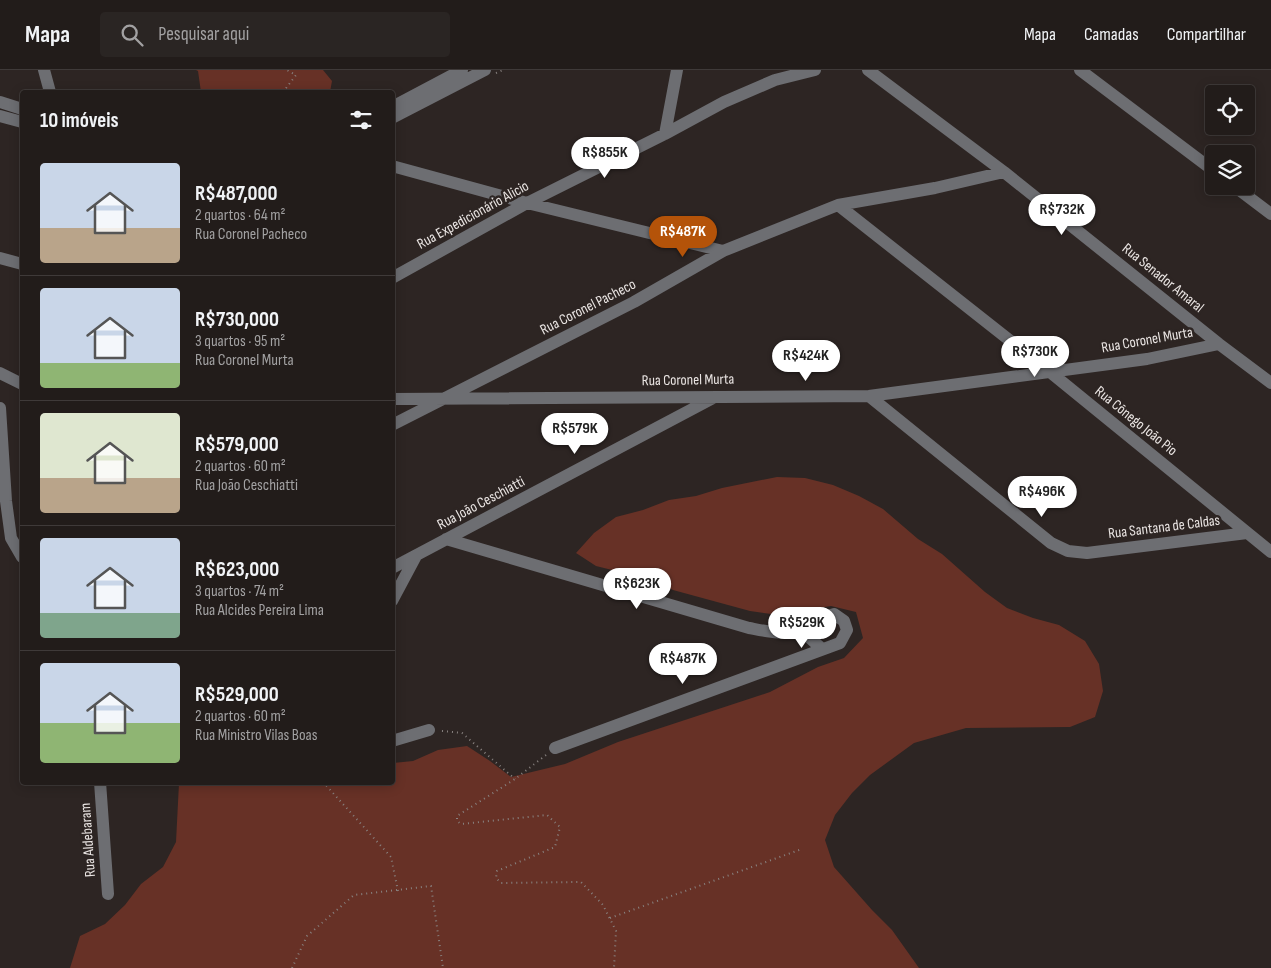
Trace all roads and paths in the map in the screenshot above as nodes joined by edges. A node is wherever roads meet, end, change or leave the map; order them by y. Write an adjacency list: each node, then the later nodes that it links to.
1 (44, 70): 9 (street)
2 (287, 70): 10 (path)
3 (462, 70): 12 (street)
4 (485, 70): 15 (street)
5 (677, 70): 17 (street)
6 (815, 70): 17 (street, Rua Expedicionário Alicio)
7 (868, 70): 20 (street, Rua Senador Amaral)
8 (1080, 70): 18 (street)
9 (49, 90)
10 (285, 90)
11 (0, 102): 13 (street)
12 (395, 105)
13 (20, 108)
14 (0, 116): 16 (street)
15 (395, 116)
16 (20, 121)
17 (665, 134): 22 (street, Rua Expedicionário Alicio)
18 (1205, 164)
19 (395, 167): 22 (street)
20 (1004, 172): 23 (street, Rua Coronel Pacheco); 29 (street, Rua Senador Amaral)
21 (1246, 195): 24 (street)
22 (526, 203): 25 (street); 28 (street, Rua Expedicionário Alicio)
23 (838, 204): 25 (street, Rua Coronel Pacheco); 30 (street, Rua Cônego João Pio)
24 (1271, 214)
25 (723, 252): 37 (street, Rua Coronel Pacheco)
26 (0, 258): 27 (street)
27 (20, 263)
28 (395, 276)
29 (1219, 344): 30 (street, Rua Coronel Murta); 33 (street, Rua Senador Amaral)
30 (1050, 372): 35 (street, Rua Coronel Murta); 40 (street, Rua Cônego João Pio)
31 (0, 373): 32 (street)
32 (20, 383)
33 (1271, 383)
34 (717, 396): 35 (street, Rua Coronel Murta); 37 (street, Rua Coronel Murta); 41 (street, Rua João Ceschiatti)
35 (869, 396): 40 (street, Rua Santana de Caldas)
36 (395, 400): 37 (street, Rua Coronel Murta)
37 (442, 400): 39 (street, Rua Coronel Pacheco)
38 (0, 408): 43 (street)
39 (395, 424)
40 (1247, 533): 42 (street, Rua Cônego João Pio)
41 (446, 539): 44 (street, Rua João Ceschiatti); 47 (street)
42 (1271, 552)
43 (20, 553)
44 (416, 556): 45 (street, Rua João Ceschiatti); 46 (street)
45 (395, 566)
46 (395, 595)
47 (801, 630): 48 (street); 48 (street)
48 (821, 648): 51 (street)
49 (429, 730): 50 (street); 52 (path)
50 (395, 740)
51 (555, 748): 52 (path)
52 (515, 779): 58 (path)
53 (100, 785): 57 (street, Rua Aldebaram)
54 (327, 785): 56 (path)
55 (802, 849): 58 (path)
56 (398, 891): 59 (path); 60 (path)
57 (108, 894)
58 (610, 918): 61 (path)
59 (292, 968)
60 (443, 968)
61 (614, 968)

